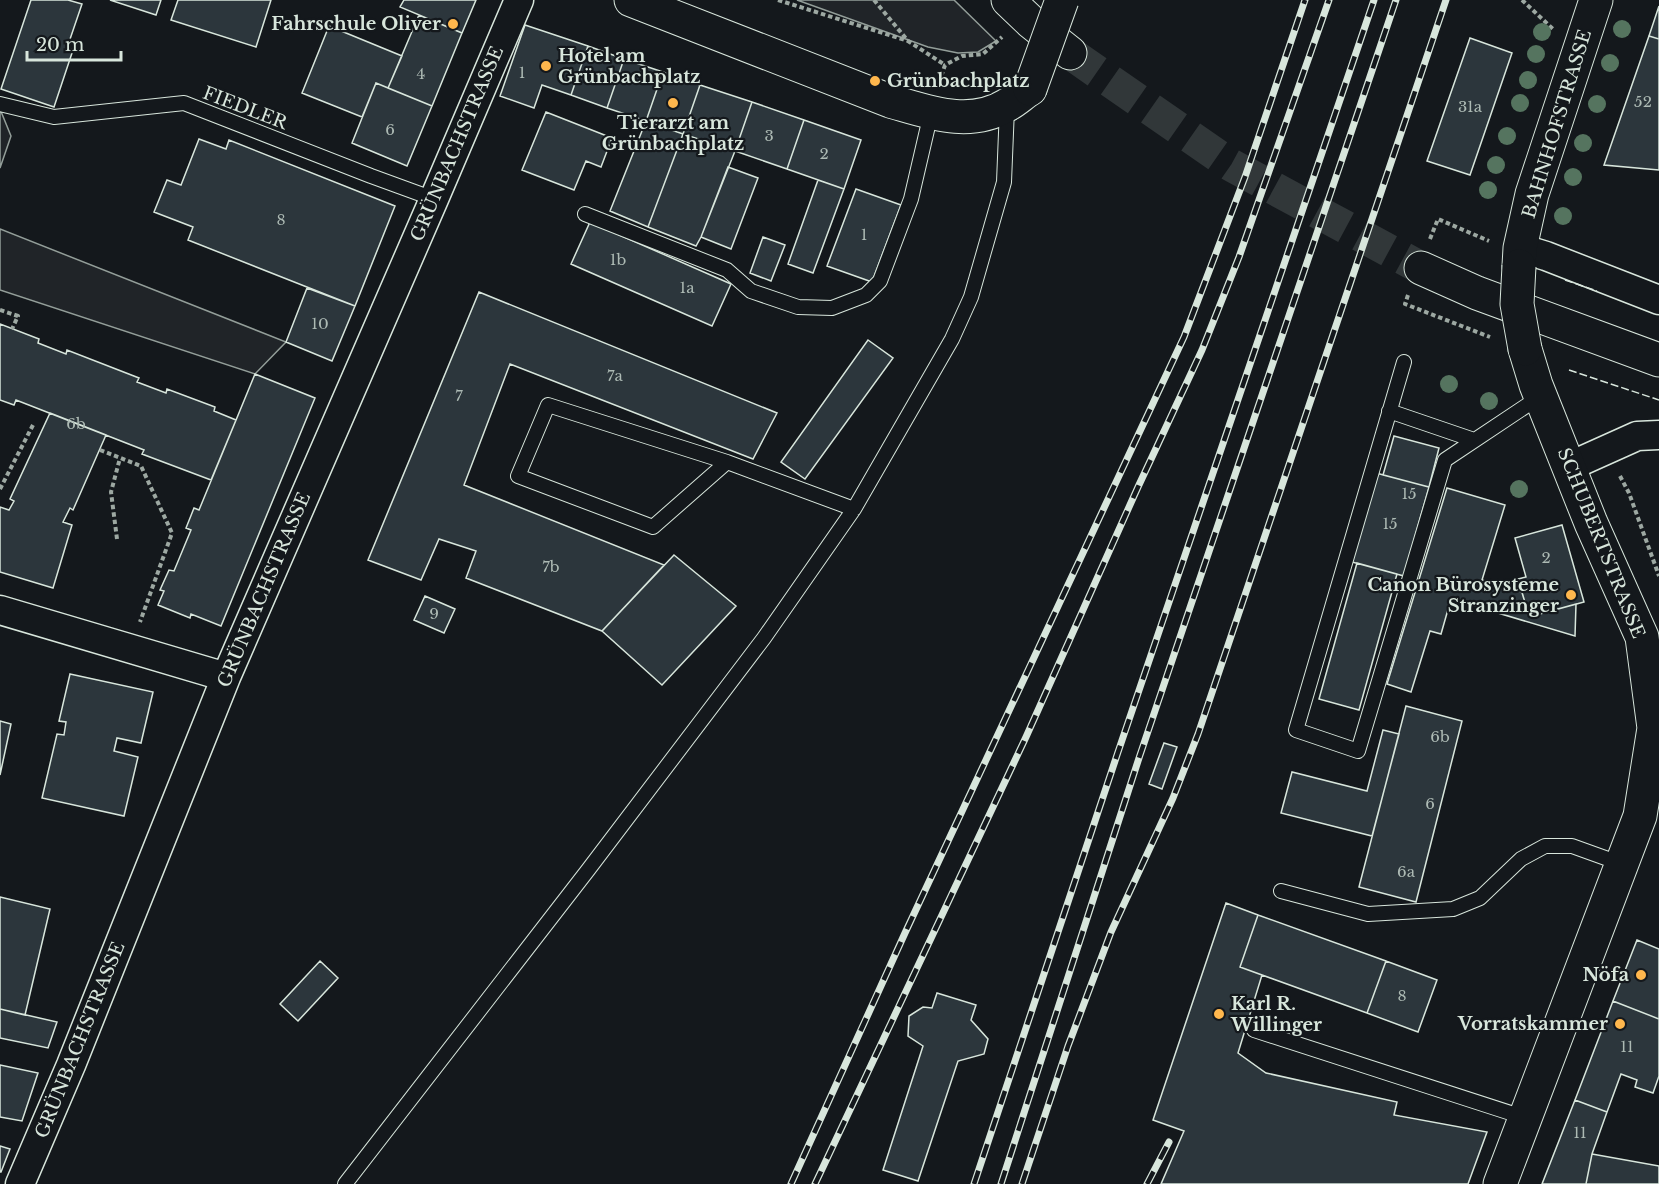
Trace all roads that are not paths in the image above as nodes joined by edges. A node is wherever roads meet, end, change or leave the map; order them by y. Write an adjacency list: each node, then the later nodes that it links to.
1 (519, 0): 10 (street, GRÜNBACHSTRASSE)
2 (631, 0): 9 (street)
3 (1008, 0): 6 (street)
4 (1062, 0): 7 (street, bridge)
5 (1596, 0): 12 (street, BAHNHOFSTRASSE)
6 (1070, 53)
7 (1018, 97): 9 (street); 24 (lane)
8 (0, 104): 10 (lane, FIEDLER)
9 (931, 113): 11 (lane)
10 (434, 199): 26 (street, GRÜNBACHSTRASSE)
11 (585, 214)
12 (1512, 253): 14 (street); 15 (street, BAHNHOFSTRASSE, bridge)
13 (1420, 265): 16 (street)
14 (1659, 300)
15 (1525, 349): 18 (street, SCHUBERTSTRASSE)
16 (1657, 359)
17 (1404, 362): 19 (lane)
18 (1541, 396): 21 (lane); 23 (street, SCHUBERTSTRASSE)
19 (1389, 411): 21 (lane); 21 (lane)
20 (1659, 435): 23 (street)
21 (1474, 440)
22 (726, 462): 22 (lane); 24 (lane)
23 (1568, 467): 27 (street, SCHUBERTSTRASSE)
24 (854, 509): 32 (lane)
25 (0, 610): 26 (street)
26 (226, 676): 31 (street, GRÜNBACHSTRASSE)
27 (1622, 864): 28 (lane); 30 (street, SCHUBERTSTRASSE)
28 (1281, 891)
29 (1254, 1030): 30 (lane)
30 (1526, 1118): 33 (street, SCHUBERTSTRASSE)
31 (20, 1184)
32 (345, 1184)
33 (1500, 1184)

